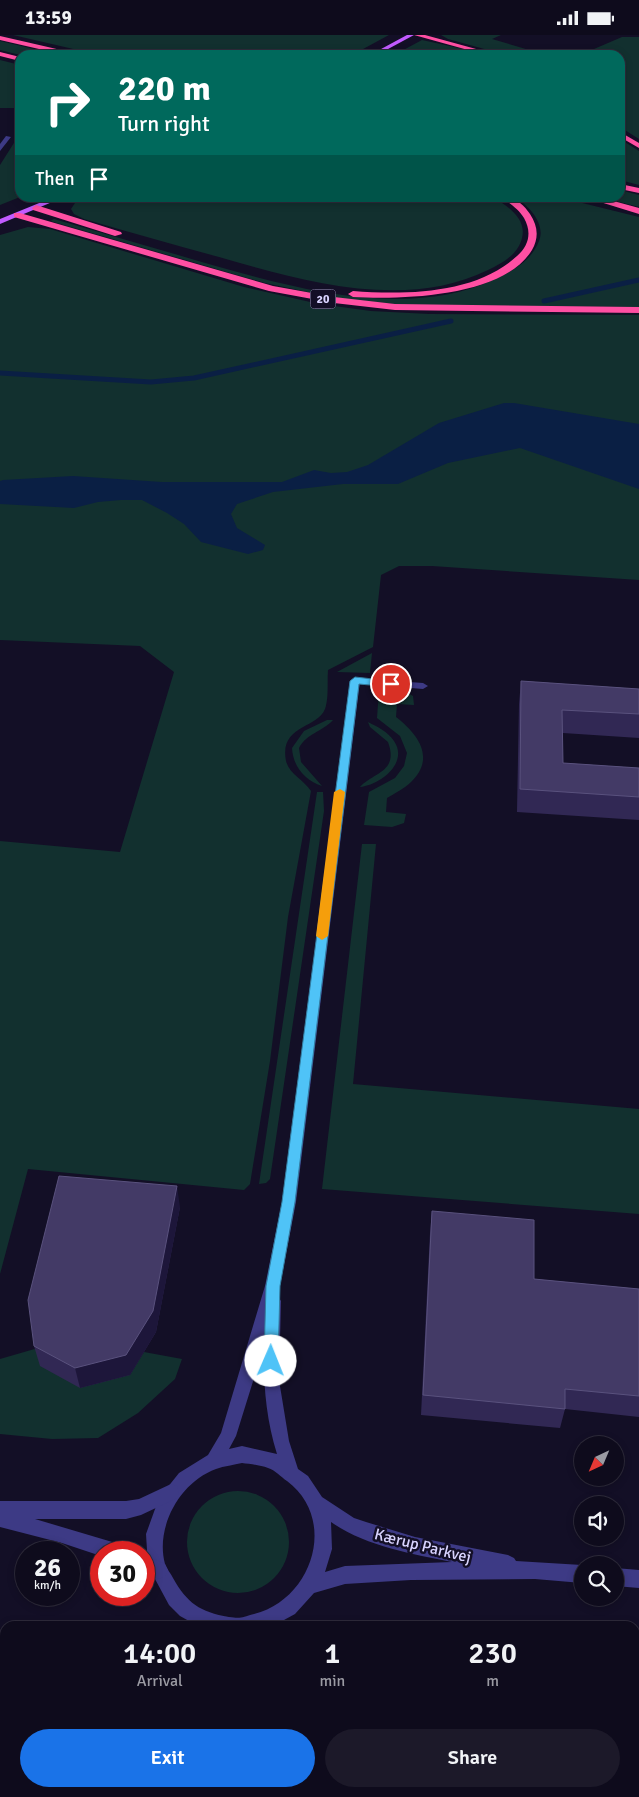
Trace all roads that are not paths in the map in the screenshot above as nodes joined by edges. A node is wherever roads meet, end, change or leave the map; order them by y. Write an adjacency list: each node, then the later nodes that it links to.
1 (411, 35): 5 (main road)
2 (416, 35): 6 (highway)
3 (0, 38): 4 (highway)
4 (52, 50)
5 (382, 50)
6 (474, 50)
7 (0, 54): 8 (highway)
8 (15, 58)
9 (8, 137): 12 (street)
10 (625, 137): 11 (highway)
11 (639, 146)
12 (0, 149)
13 (625, 187): 14 (highway)
14 (639, 191)
15 (50, 202): 18 (main road)
16 (512, 202): 23 (highway, 20)
17 (606, 202): 19 (highway)
18 (36, 208): 20 (main road); 22 (highway)
19 (639, 211)
20 (17, 215): 21 (main road); 24 (highway, 20)
21 (0, 222)
22 (131, 237)
23 (197, 257)
24 (639, 310)
25 (423, 686): 26 (street)
26 (273, 1286): 27 (street); 28 (street)
27 (214, 1460): 28 (street); 29 (street)
28 (291, 1472): 30 (street)
29 (171, 1492): 31 (street); 33 (street)
30 (317, 1503): 35 (street, Kærup Parkvej); 40 (street)
31 (0, 1511)
32 (0, 1518): 34 (street)
33 (155, 1541)
34 (90, 1543)
35 (535, 1570): 37 (street, Kærup Parkvej); 40 (street, Kærup Parkvej)
36 (155, 1572): 41 (street)
37 (574, 1573)
38 (624, 1578): 39 (street)
39 (639, 1579)
40 (311, 1585): 42 (street)
41 (191, 1619)
42 (270, 1621)

